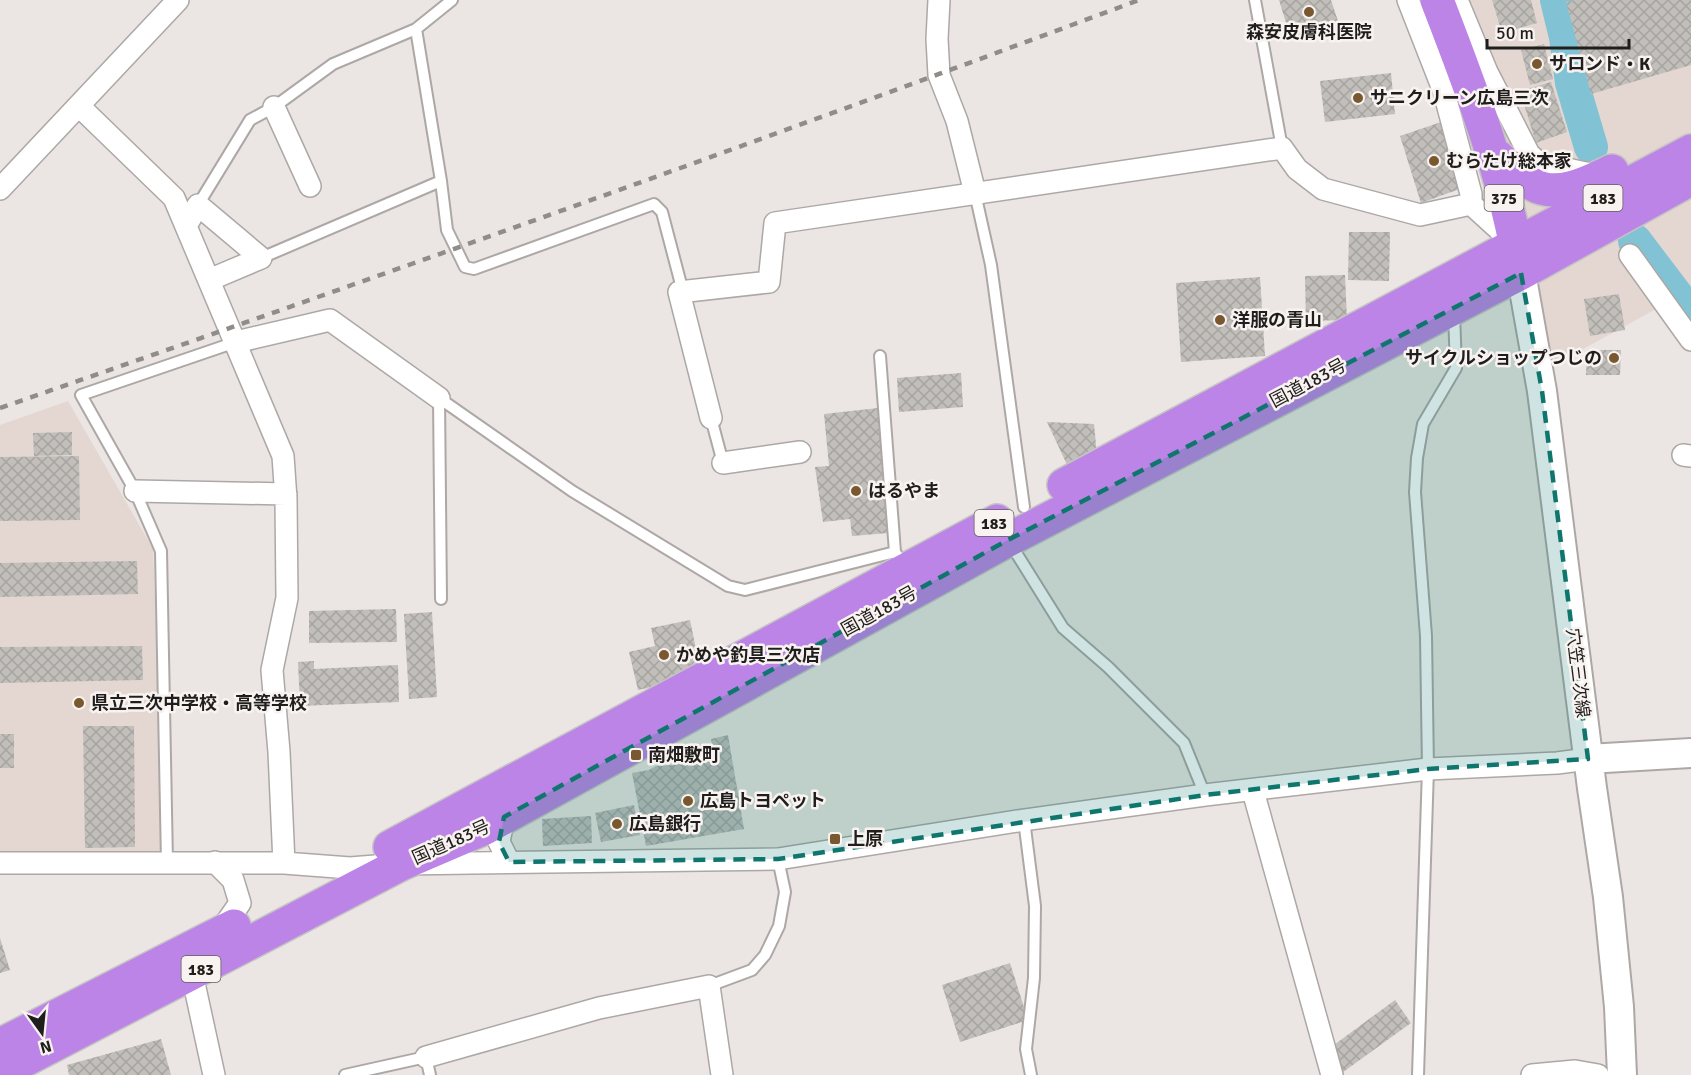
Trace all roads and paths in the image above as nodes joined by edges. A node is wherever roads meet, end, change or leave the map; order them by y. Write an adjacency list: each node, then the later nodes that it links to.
1 (178, 0): 9 (street)
2 (452, 0): 8 (lane)
3 (939, 0): 19 (street)
4 (1255, 0): 11 (lane)
5 (1408, 0): 20 (street)
6 (1437, 0): 13 (highway, 375)
7 (1457, 0): 14 (street)
8 (416, 29): 10 (lane); 16 (lane)
9 (79, 106): 18 (street); 22 (street)
10 (273, 107): 17 (street); 21 (lane)
11 (1282, 148): 19 (street); 20 (street)
12 (1691, 151): 14 (highway); 25 (highway, 国道183号 / 183)
13 (1492, 152): 14 (highway); 25 (highway, 375)
14 (1600, 176)
15 (1691, 179): 25 (highway, 国道183号 / 183)
16 (441, 181): 24 (lane); 27 (lane)
17 (310, 186)
18 (0, 189)
19 (975, 193): 27 (street); 38 (lane)
20 (1471, 204): 25 (street)
21 (198, 205): 22 (street); 24 (street)
22 (186, 226): 26 (street)
23 (1630, 255): 29 (street)
24 (261, 258): 26 (street)
25 (1518, 259): 28 (highway, 国道183号 / 183); 38 (highway, 国道183号 / 183); 42 (main road, 穴笠三次線)
26 (209, 280): 30 (street)
27 (683, 292): 33 (street)
28 (1453, 307): 38 (highway, 国道183号 / 183); 43 (lane)
29 (1691, 340)
30 (236, 342): 32 (street); 36 (lane); 37 (street)
31 (880, 356): 39 (lane)
32 (438, 398): 39 (lane); 40 (lane)
33 (711, 418): 35 (lane)
34 (800, 452): 35 (street)
35 (723, 463)
36 (135, 492): 37 (street); 49 (lane)
37 (286, 494): 51 (street)
38 (1010, 523): 39 (highway, 国道183号 / 183); 45 (lane); 46 (highway, 国道183号 / 183)
39 (901, 560): 55 (highway, 国道183号 / 183)
40 (441, 599)
41 (1691, 753): 42 (main road)
42 (1588, 759): 43 (street); 71 (main road, 穴笠三次線)
43 (1428, 769): 44 (street); 68 (lane)
44 (1253, 791): 45 (street); 67 (street)
45 (1205, 795): 47 (street)
46 (504, 817): 52 (street); 54 (highway, 国道183号 / 183)
47 (1024, 820): 48 (street); 66 (lane)
48 (778, 859): 52 (street); 58 (lane)
49 (168, 862): 50 (street); 53 (street)
50 (215, 862): 51 (street); 56 (street)
51 (284, 862): 55 (street)
52 (509, 862): 54 (street)
53 (0, 863)
54 (401, 864): 55 (street); 57 (highway, 国道183号 / 183)
55 (350, 868): 56 (highway, 国道183号 / 183)
56 (219, 934): 59 (highway, 国道183号 / 183)
57 (192, 974): 61 (highway, 国道183号 / 183); 63 (street)
58 (709, 986): 60 (street); 65 (street)
59 (0, 1045)
60 (428, 1066): 64 (lane)
61 (0, 1073)
62 (1575, 1073): 69 (street); 70 (street)
63 (214, 1075)
64 (345, 1075)
65 (722, 1075)
66 (1031, 1075)
67 (1332, 1075)
68 (1418, 1075)
69 (1532, 1075)
70 (1598, 1075)
71 (1622, 1075)

